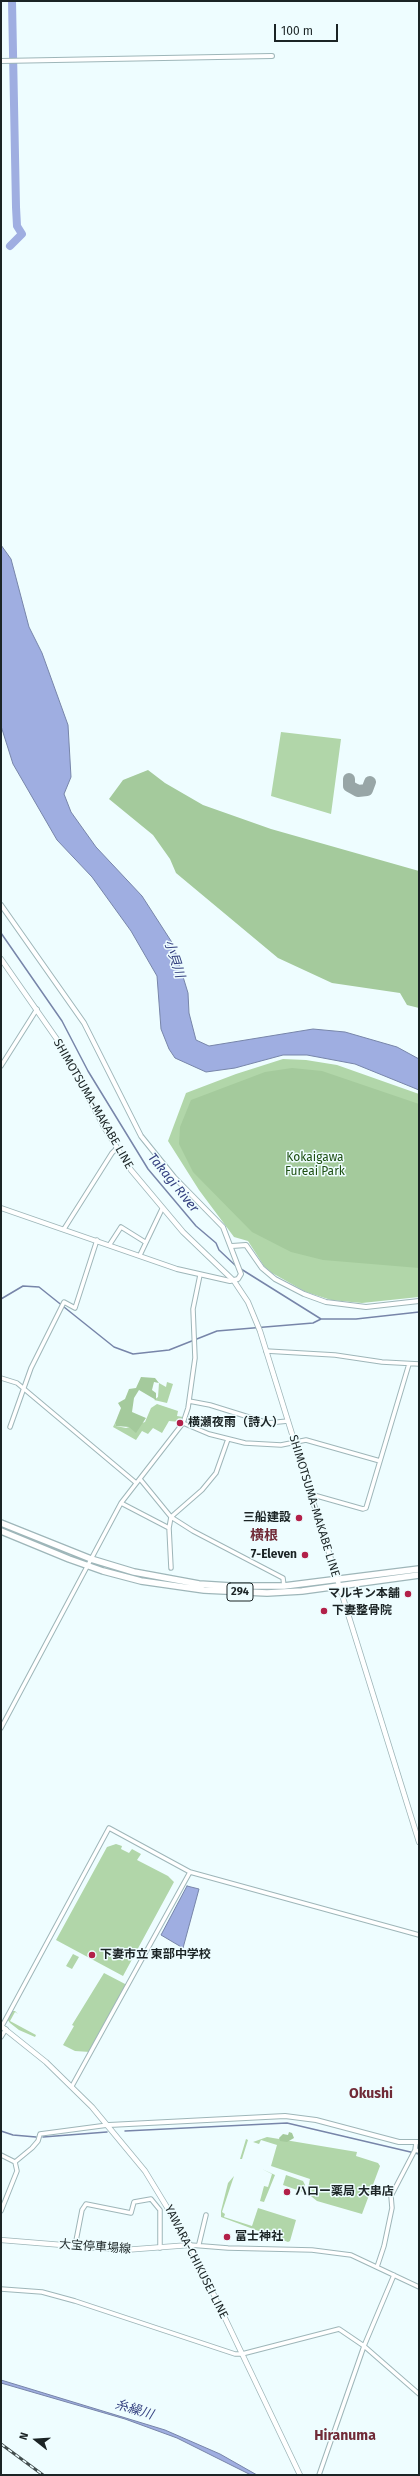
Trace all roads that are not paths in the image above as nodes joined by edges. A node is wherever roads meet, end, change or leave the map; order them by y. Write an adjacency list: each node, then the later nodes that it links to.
1 (272, 56): 2 (street)
2 (1, 61)
3 (1, 907): 14 (street)
4 (1, 959): 5 (main road, SHIMOTSUMA-MAKABE LINE)
5 (38, 1009): 6 (street); 7 (main road, SHIMOTSUMA-MAKABE LINE)
6 (1, 1066)
7 (117, 1148): 9 (main road, SHIMOTSUMA-MAKABE LINE); 10 (street)
8 (1, 1208): 10 (street)
9 (162, 1209): 12 (street); 17 (main road, SHIMOTSUMA-MAKABE LINE)
10 (64, 1229): 11 (street)
11 (97, 1240): 13 (street); 23 (street)
12 (145, 1242): 13 (street); 15 (street)
13 (110, 1244): 15 (street)
14 (232, 1246): 17 (street); 18 (street)
15 (140, 1255): 16 (street)
16 (200, 1275): 17 (street); 24 (street)
17 (234, 1280): 19 (main road, SHIMOTSUMA-MAKABE LINE)
18 (419, 1301)
19 (266, 1351): 20 (street); 25 (main road, SHIMOTSUMA-MAKABE LINE)
20 (409, 1364): 21 (street); 30 (street)
21 (419, 1364)
22 (1, 1378): 23 (street)
23 (22, 1388): 27 (street); 32 (street)
24 (189, 1401): 25 (street); 26 (street)
25 (288, 1421): 29 (main road, SHIMOTSUMA-MAKABE LINE)
26 (183, 1423): 28 (street); 31 (street)
27 (10, 1427)
28 (228, 1440): 29 (street); 35 (street)
29 (294, 1442): 30 (street); 33 (main road, SHIMOTSUMA-MAKABE LINE)
30 (380, 1461): 33 (street)
31 (140, 1480): 32 (street); 35 (street)
32 (135, 1482): 34 (street)
33 (310, 1494): 44 (main road, SHIMOTSUMA-MAKABE LINE)
34 (122, 1503): 37 (street); 39 (street)
35 (171, 1517): 37 (street); 45 (street)
36 (1, 1523): 39 (highway, 294)
37 (169, 1528): 41 (street)
38 (1, 1531): 40 (highway, 294)
39 (91, 1559): 40 (street); 45 (highway, 294)
40 (88, 1566): 46 (highway, 294); 47 (street)
41 (171, 1568)
42 (419, 1569): 44 (highway, 294)
43 (419, 1575): 46 (highway, 294)
44 (338, 1579): 45 (highway, 294); 46 (main road, SHIMOTSUMA-MAKABE LINE)
45 (284, 1586)
46 (340, 1587): 48 (main road, SHIMOTSUMA-MAKABE LINE)
47 (1, 1728)
48 (419, 1842)
49 (190, 1872): 50 (street); 51 (street); 53 (street)
50 (419, 1935)
51 (3, 2027): 52 (street); 53 (main road, YAWARA-CHIKUSEI LINE)
52 (1, 2037)
53 (72, 2086): 54 (main road, YAWARA-CHIKUSEI LINE)
54 (109, 2125): 55 (street); 58 (street); 63 (main road, YAWARA-CHIKUSEI LINE)
55 (418, 2142): 56 (street)
56 (416, 2152): 66 (street)
57 (1, 2155): 58 (street)
58 (15, 2162): 59 (street)
59 (1, 2211)
60 (206, 2215): 62 (street)
61 (1, 2240): 64 (main road, 大宝停車場線)
62 (199, 2244): 63 (street); 66 (street)
63 (190, 2245): 65 (main road, 大宝停車場線); 71 (main road, YAWARA-CHIKUSEI LINE)
64 (75, 2246): 65 (main road, 大宝停車場線); 65 (street)
65 (160, 2248)
66 (377, 2267): 67 (street)
67 (394, 2275): 68 (street); 70 (street)
68 (419, 2288)
69 (1, 2289): 71 (street)
70 (364, 2346): 71 (street); 72 (street); 74 (street)
71 (242, 2354): 73 (main road, YAWARA-CHIKUSEI LINE)
72 (419, 2394)
73 (300, 2475)
74 (319, 2475)

